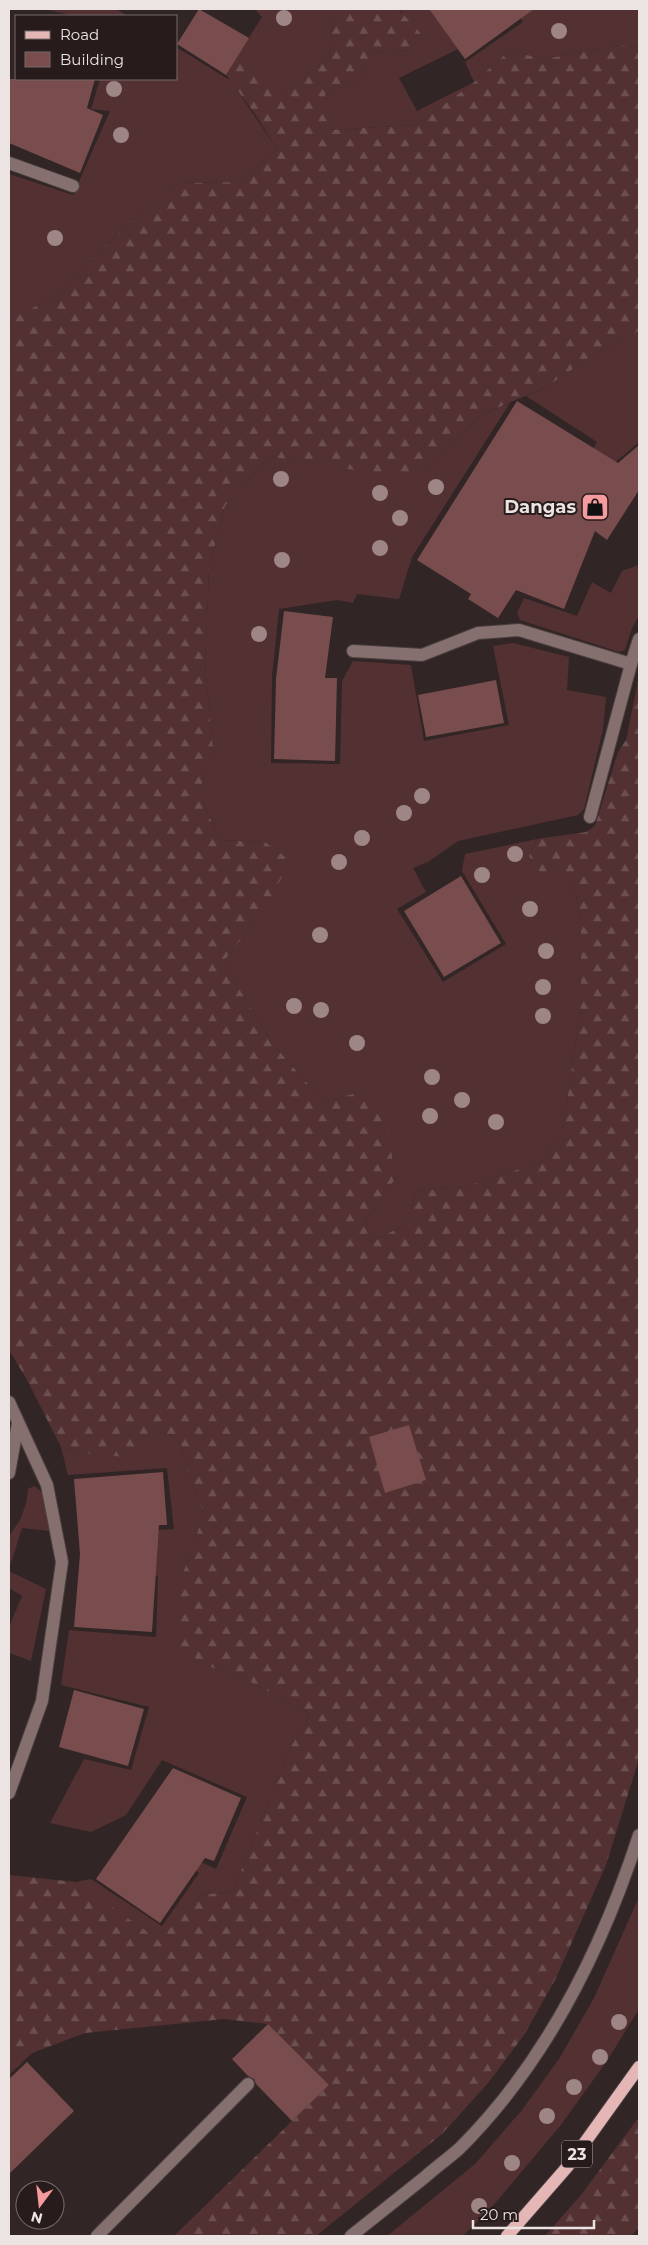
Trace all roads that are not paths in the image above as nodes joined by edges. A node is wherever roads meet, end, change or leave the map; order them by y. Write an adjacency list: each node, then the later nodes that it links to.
1 (9, 163): 2 (street)
2 (72, 186)
3 (639, 639): 5 (street)
4 (353, 651): 5 (street)
5 (631, 664): 6 (street)
6 (590, 817)
7 (9, 1402): 8 (street)
8 (18, 1423): 9 (street); 10 (street)
9 (9, 1473)
10 (9, 1793)
11 (639, 1835): 15 (street)
12 (639, 2067): 16 (main road, 23)
13 (248, 2084): 14 (street)
14 (97, 2236)
15 (351, 2236)
16 (507, 2236)

